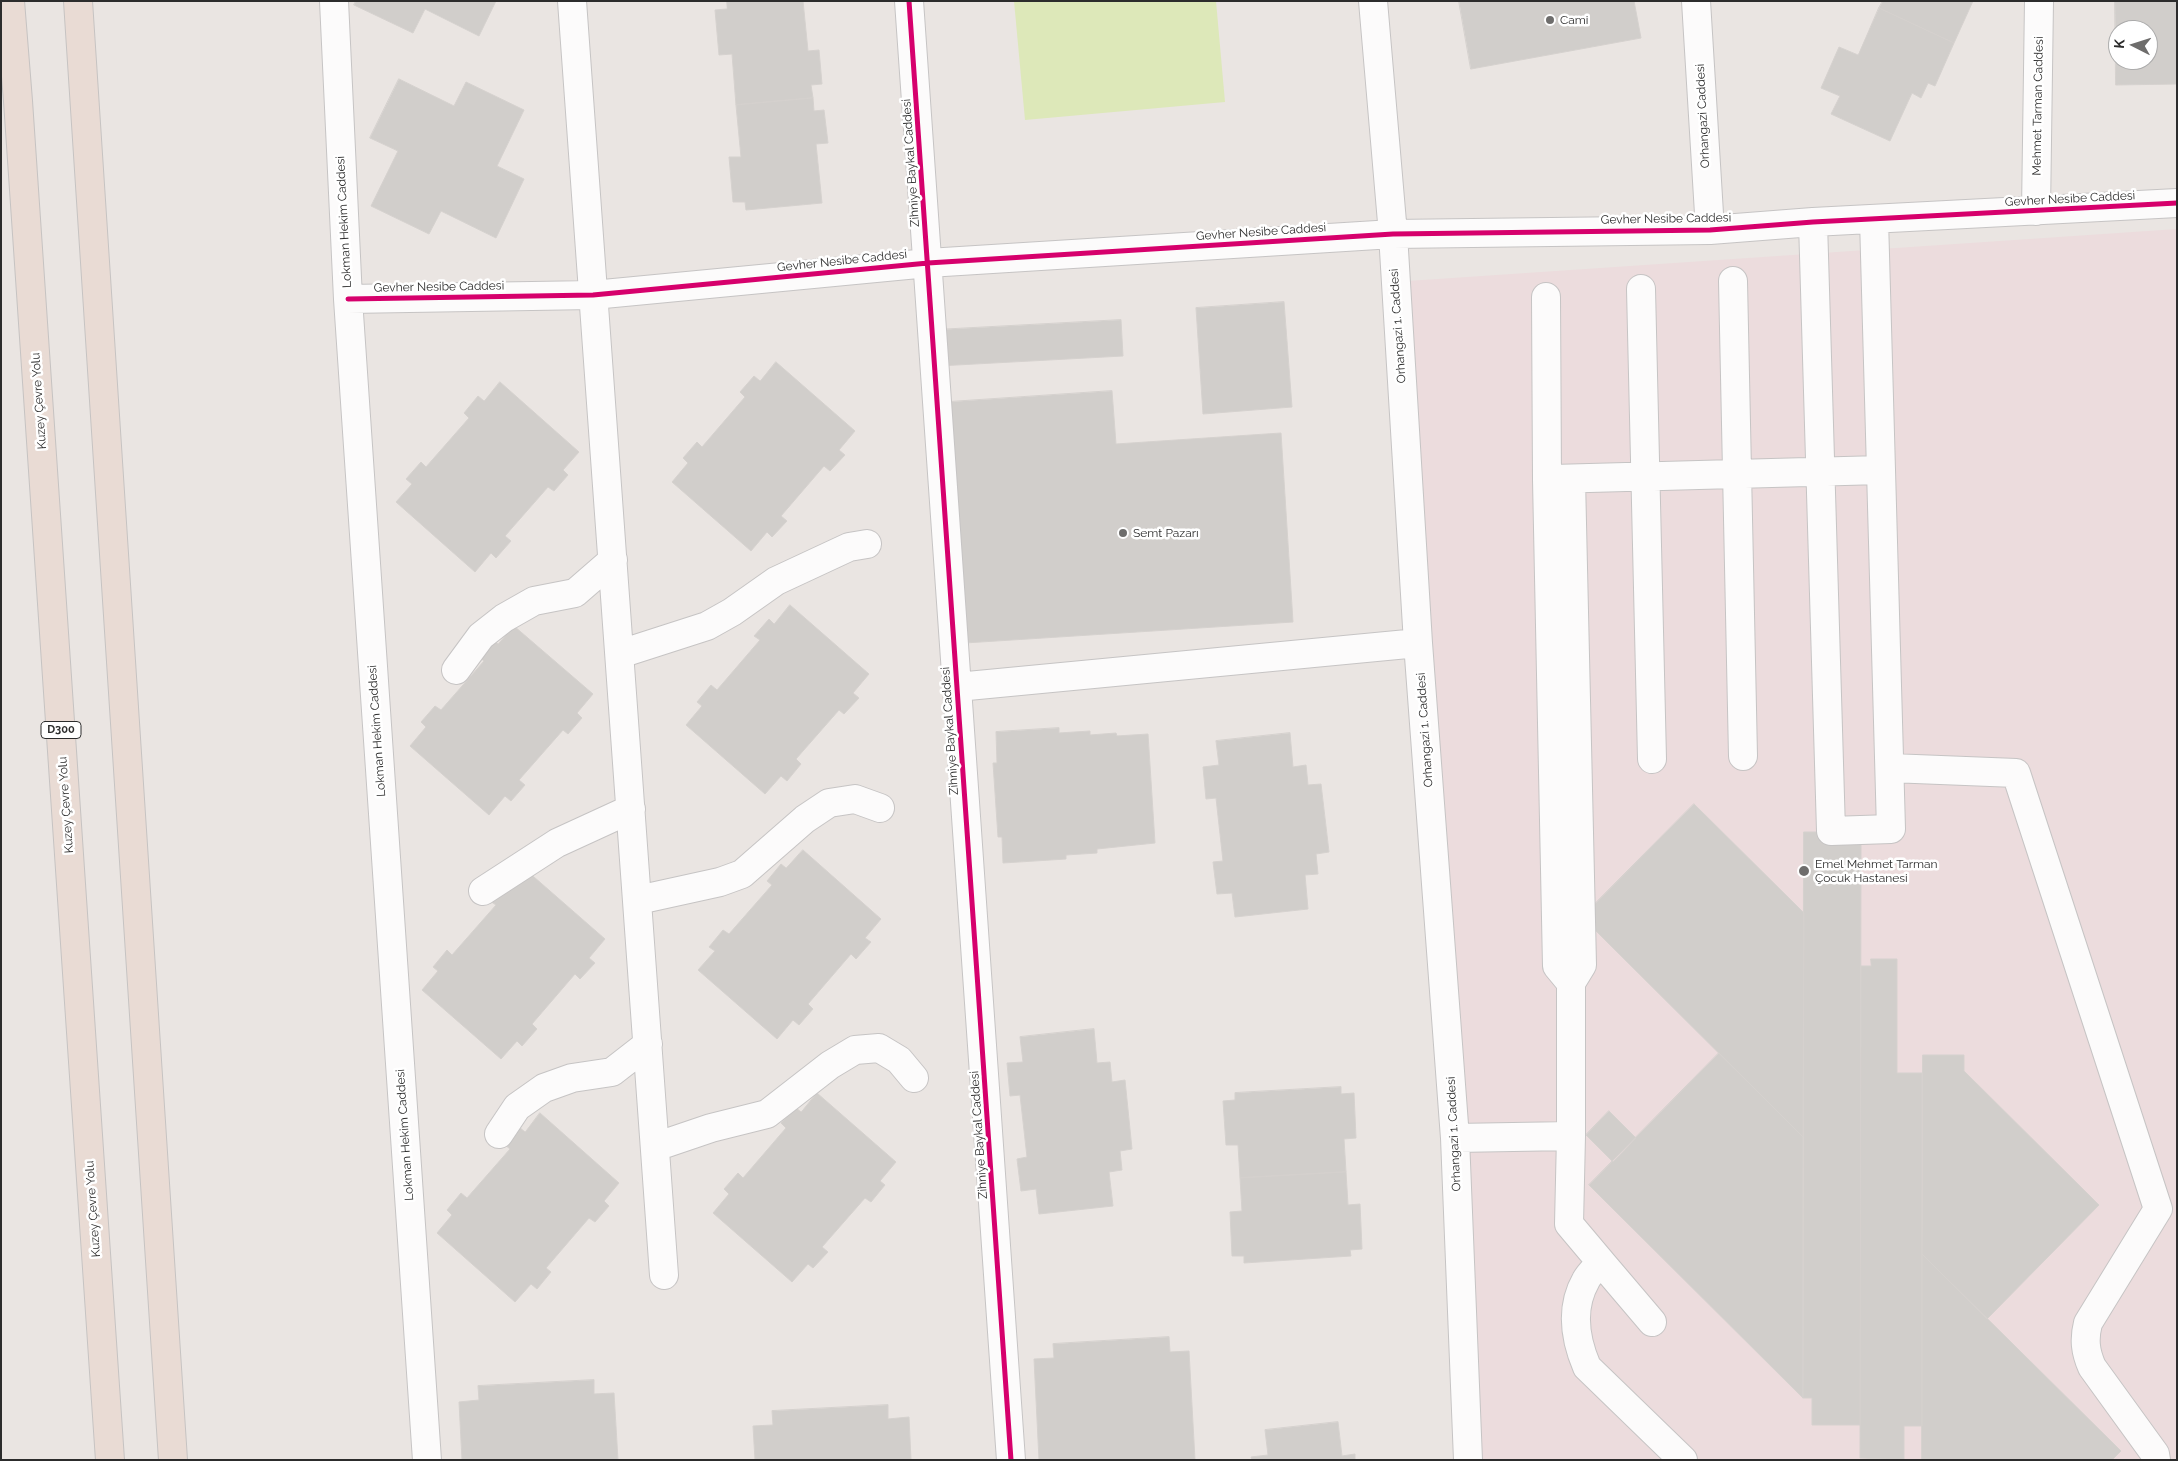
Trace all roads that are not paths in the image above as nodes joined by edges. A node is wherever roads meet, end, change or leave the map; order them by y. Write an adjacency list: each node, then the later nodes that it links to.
1 (10, 1): 48 (highway, Kuzey Çevre Yolu / D300)
2 (78, 1): 49 (highway)
3 (334, 1): 20 (street, Lokman Hekim Caddesi)
4 (572, 1): 18 (street)
5 (909, 1): 15 (street, Zihniye Baykal Caddesi)
6 (1373, 1): 14 (street, Orhangazi 1. Caddesi)
7 (1696, 1): 13 (street, Orhangazi Caddesi)
8 (2040, 1): 10 (street, Mehmet Tarman Caddesi)
9 (2177, 204): 10 (street, Gevher Nesibe Caddesi)
10 (2036, 211): 11 (street, Gevher Nesibe Caddesi)
11 (1874, 219): 12 (street, Gevher Nesibe Caddesi); 21 (street)
12 (1813, 222): 13 (street, Gevher Nesibe Caddesi); 22 (street)
13 (1710, 230): 14 (street, Gevher Nesibe Caddesi)
14 (1393, 234): 15 (street, Gevher Nesibe Caddesi); 28 (street, Orhangazi 1. Caddesi)
15 (928, 263): 18 (street, Gevher Nesibe Caddesi); 31 (street, Zihniye Baykal Caddesi)
16 (1733, 281): 23 (street)
17 (1641, 289): 24 (street)
18 (594, 295): 20 (street, Gevher Nesibe Caddesi); 27 (street)
19 (1546, 297): 25 (street)
20 (348, 299): 50 (street, Lokman Hekim Caddesi)
21 (1881, 470): 22 (street); 34 (street)
22 (1820, 471): 23 (street); 34 (street)
23 (1737, 474): 24 (street); 32 (street)
24 (1646, 477): 25 (street); 33 (street)
25 (1559, 479): 42 (street)
26 (867, 544): 29 (street)
27 (613, 560): 29 (street); 30 (street)
28 (1418, 643): 31 (street); 43 (street, Orhangazi 1. Caddesi)
29 (620, 654): 36 (street)
30 (456, 670)
31 (957, 687): 51 (street, Zihniye Baykal Caddesi)
32 (1743, 756)
33 (1652, 759)
34 (1890, 768): 54 (street)
35 (880, 808): 38 (street)
36 (631, 809): 37 (street); 38 (street)
37 (483, 891)
38 (638, 900): 39 (street)
39 (648, 1044): 41 (street); 44 (street)
40 (914, 1078): 44 (street)
41 (499, 1134)
42 (1572, 1136): 43 (street); 45 (street)
43 (1455, 1138): 52 (street, Orhangazi 1. Caddesi)
44 (655, 1147): 46 (street)
45 (1601, 1262): 47 (street); 53 (street)
46 (664, 1275)
47 (1652, 1322)
48 (110, 1460)
49 (173, 1460)
50 (427, 1460)
51 (1011, 1460)
52 (1468, 1460)
53 (1683, 1460)
54 (2156, 1460)

